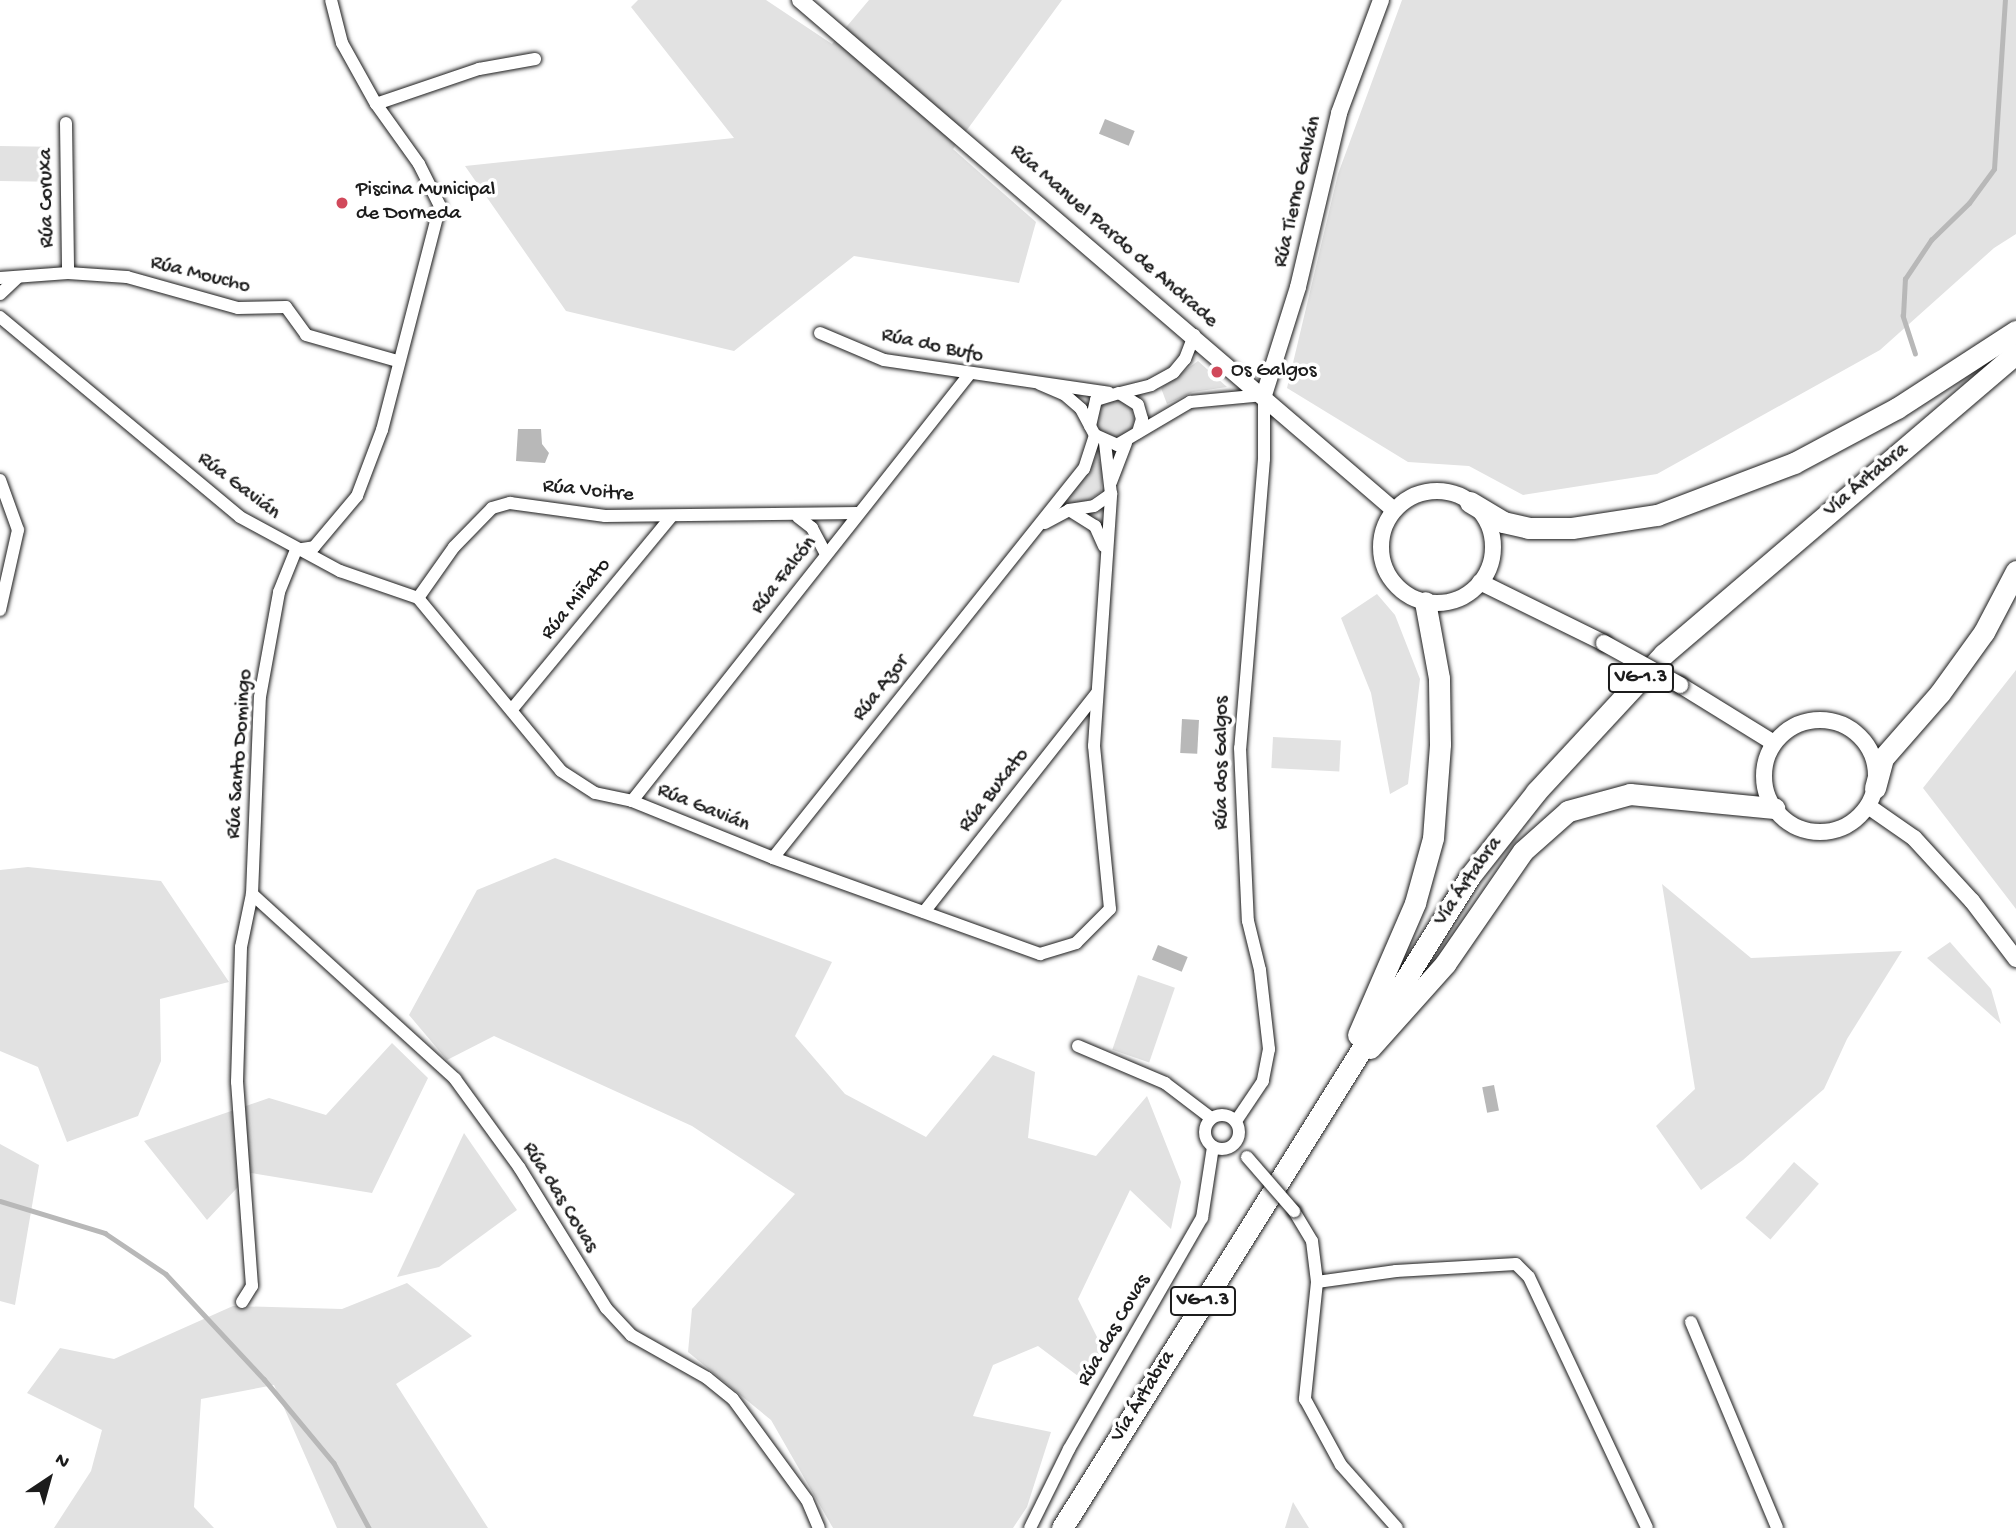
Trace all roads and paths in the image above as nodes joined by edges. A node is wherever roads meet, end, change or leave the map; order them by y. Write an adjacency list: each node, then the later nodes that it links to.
1 (331, 0): 5 (street)
2 (800, 0): 14 (street, Rúa Manuel Pardo de Andrade)
3 (1381, 0): 20 (street, Rúa Tierno Galván)
4 (535, 59): 5 (street)
5 (376, 104): 16 (street)
6 (66, 123): 7 (street, Rúa Coruxa)
7 (68, 273): 8 (street, Rúa Moucho); 16 (street, Rúa Moucho)
8 (18, 277): 9 (street, Rúa Moucho); 10 (street)
9 (0, 278)
10 (0, 294)
11 (0, 317): 34 (street, Rúa Gavián)
12 (2016, 331): 26 (highway)
13 (820, 332): 17 (street, Rúa do Bufo)
14 (1194, 335): 19 (street, Rúa do Bufo); 20 (street, Rúa Manuel Pardo de Andrade)
15 (2016, 353): 52 (highway, Vía Ártabra / VG-1.3)
16 (397, 361): 34 (street)
17 (968, 376): 18 (street, Rúa do Bufo); 29 (street, Rúa Falcón)
18 (1040, 384): 19 (street, Rúa do Bufo); 22 (street, Rúa do Bufo)
19 (1114, 393): 21 (street); 22 (street)
20 (1264, 395): 21 (street); 28 (street, Rúa Manuel Pardo de Andrade); 54 (street, Rúa dos Galgos)
21 (1139, 432): 23 (street)
22 (1097, 435): 23 (street); 25 (street, Rúa Gavián); 32 (street, Rúa Azor)
23 (1126, 443): 25 (street, Rúa Gavián)
24 (0, 480): 40 (street)
25 (1111, 488): 27 (street, Rúa Azor); 33 (street, Rúa Gavián)
26 (1470, 502): 28 (street); 37 (street)
27 (1069, 510): 32 (street, Rúa Azor); 33 (street)
28 (1394, 510): 39 (street)
29 (858, 513): 31 (street, Rúa Voitre); 35 (street, Rúa Falcón)
30 (671, 517): 31 (street, Rúa Voitre); 38 (street, Rúa Voitre); 42 (street, Rúa Miñato)
31 (798, 517): 35 (street)
32 (1022, 544): 47 (street, Rúa Azor)
33 (1105, 548): 41 (street, Rúa Gavián)
34 (296, 550): 38 (street, Rúa Gavián); 48 (street, Rúa Santo Domingo)
35 (827, 554): 45 (street, Rúa Falcón)
36 (2016, 571): 44 (highway)
37 (1480, 582): 39 (street); 43 (street, bridge)
38 (418, 598): 42 (street, Rúa Gavián)
39 (1425, 602): 52 (highway)
40 (0, 610)
41 (1096, 694): 49 (street, Rúa Buxato); 49 (street, Rúa Gavián)
42 (513, 708): 45 (street, Rúa Gavián)
43 (1774, 743): 44 (street); 46 (street)
44 (1871, 797): 46 (street); 50 (street)
45 (632, 801): 47 (street, Rúa Gavián)
46 (1774, 808): 52 (highway)
47 (773, 858): 49 (street, Rúa Gavián)
48 (252, 894): 58 (street, Rúa Santo Domingo); 60 (street, Rúa das Covas)
49 (923, 912)
50 (2016, 959)
51 (1078, 1046): 53 (street)
52 (1344, 1074): 62 (highway, Vía Ártabra / VG-1.3)
53 (1211, 1118): 54 (street); 56 (street)
54 (1236, 1121): 55 (street)
55 (1235, 1143): 56 (street); 57 (street, bridge)
56 (1213, 1147): 61 (street, Rúa das Covas)
57 (1317, 1282): 63 (street); 64 (street)
58 (242, 1301)
59 (1691, 1322): 65 (street)
60 (819, 1528)
61 (1030, 1528)
62 (1062, 1528)
63 (1397, 1528)
64 (1647, 1528)
65 (1777, 1528)

